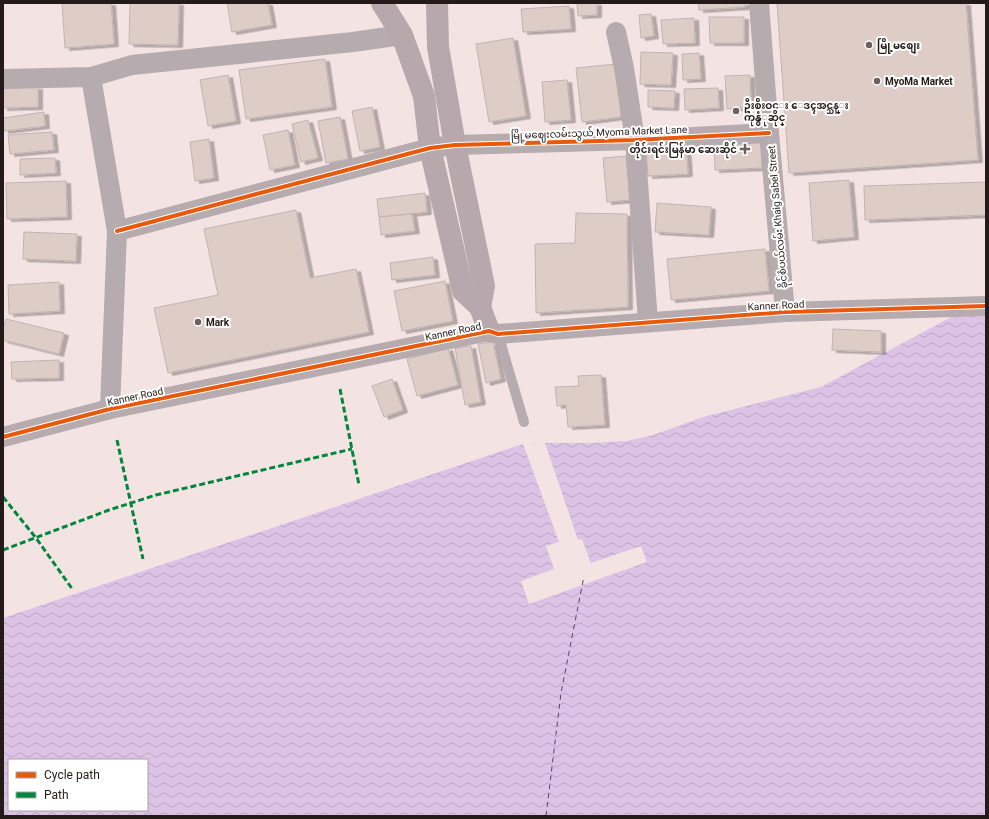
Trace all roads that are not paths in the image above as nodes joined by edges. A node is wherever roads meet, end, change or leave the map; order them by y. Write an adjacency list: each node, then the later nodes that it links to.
1 (382, 3): 5 (highway)
2 (437, 3): 10 (highway)
3 (759, 3): 8 (street, ခိုင်စံပယ်လမ်း Khaig Sabel Street)
4 (616, 32): 9 (street)
5 (402, 35): 6 (street); 11 (highway)
6 (91, 77): 7 (street); 12 (street)
7 (3, 79)
8 (769, 133): 9 (street, မြို့မဈေးလမ်းသွယ် Myoma Market Lane); 15 (street, ခိုင်စံပယ်လမ်း Khaig Sabel Street)
9 (635, 140): 10 (street, မြို့မဈေးလမ်းသွယ် Myoma Market Lane); 16 (street)
10 (455, 145): 11 (street, မြို့မဈေးလမ်းသွယ် Myoma Market Lane); 14 (highway)
11 (430, 148): 12 (street, မြို့မဈေးလမ်းသွယ် Myoma Market Lane); 14 (highway)
12 (117, 231): 18 (street)
13 (986, 306): 15 (street, Kanner Road)
14 (480, 307): 17 (highway)
15 (785, 312): 16 (street, Kanner Road)
16 (648, 322): 17 (street, Kanner Road)
17 (493, 333): 18 (street, Kanner Road); 19 (lane)
18 (110, 409): 20 (street, Kanner Road)
19 (524, 422)
20 (3, 437)

